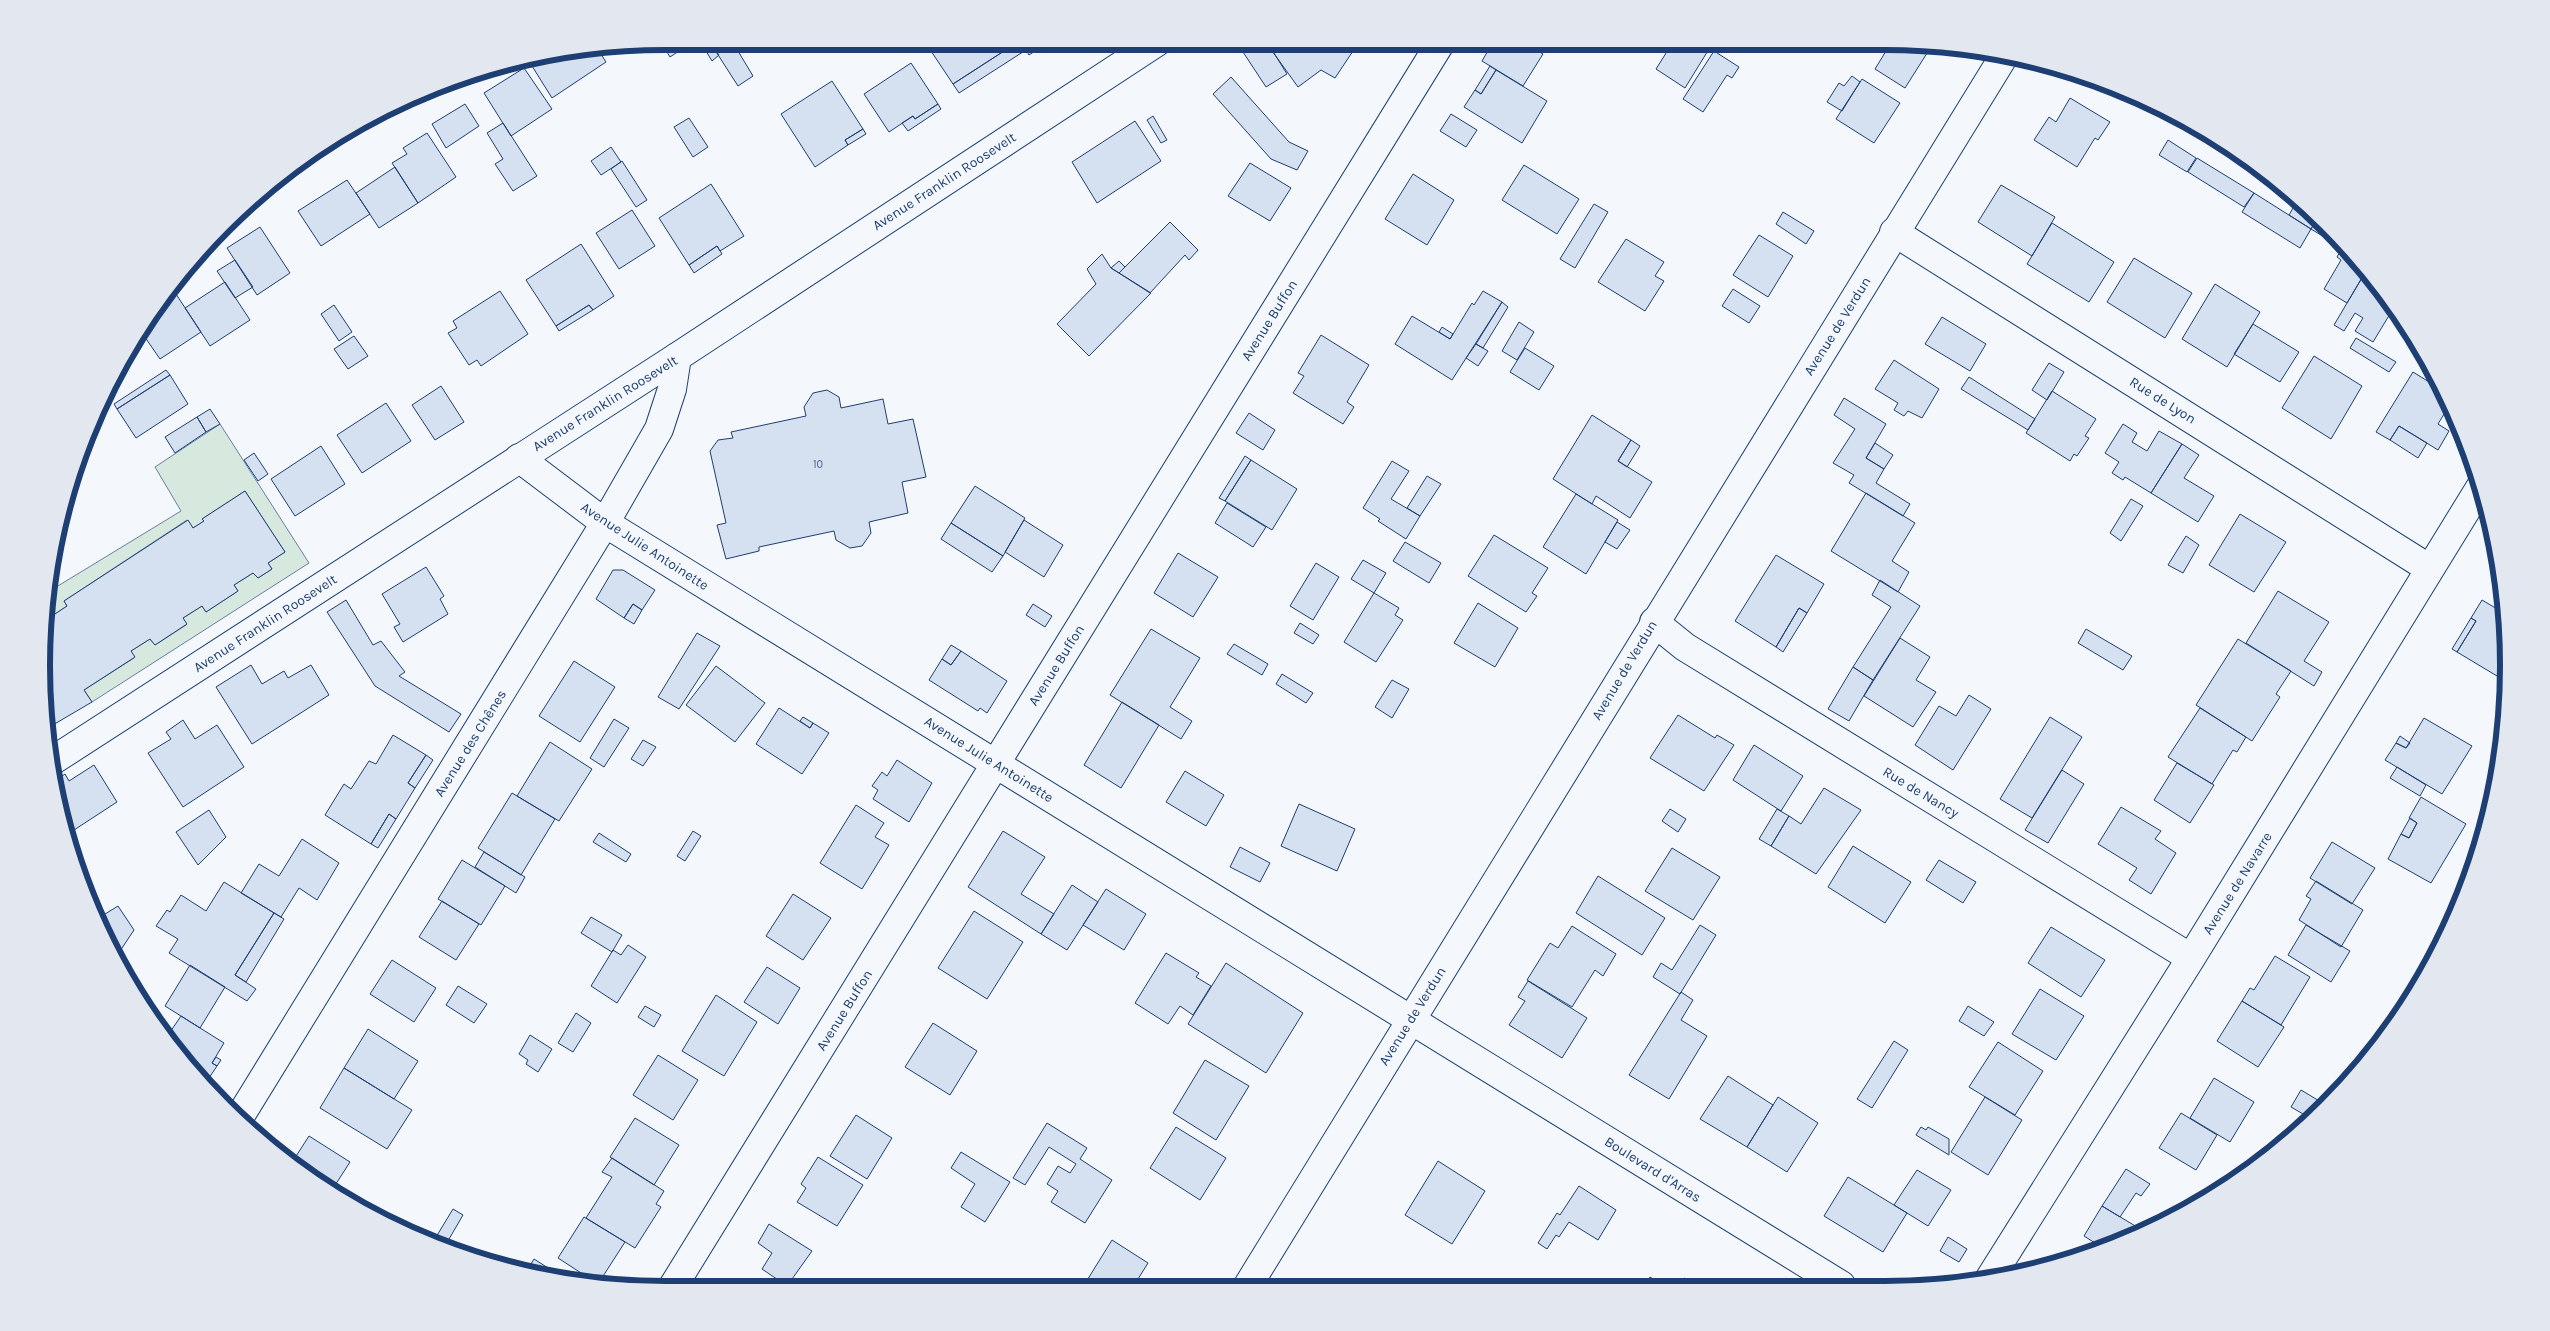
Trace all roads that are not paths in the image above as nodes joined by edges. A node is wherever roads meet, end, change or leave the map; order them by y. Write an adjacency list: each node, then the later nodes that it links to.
1 (1145, 50): 5 (street, Avenue Franklin Roosevelt)
2 (1436, 50): 12 (street, Avenue Buffon)
3 (2001, 61): 4 (street, Avenue de Verdun)
4 (1894, 232): 9 (street, Rue de Lyon); 10 (street, Avenue de Verdun)
5 (677, 357): 6 (street, Avenue Franklin Roosevelt); 8 (street, Avenue des Chênes)
6 (519, 458): 8 (street, Avenue Julie Antoinette); 11 (street, Avenue Franklin Roosevelt)
7 (2475, 494): 9 (street, Avenue de Navarre)
8 (605, 523): 12 (street, Avenue Julie Antoinette); 16 (street, Avenue des Chênes)
9 (2430, 569): 13 (street, Avenue de Navarre)
10 (1654, 622): 13 (street, Rue de Nancy); 14 (street, Avenue de Verdun)
11 (57, 758)
12 (996, 764): 14 (street, Avenue Julie Antoinette); 18 (street, Avenue Buffon)
13 (2191, 958): 17 (street, Avenue de Navarre)
14 (1411, 1018): 15 (street, Avenue Julie Antoinette); 19 (street, Avenue de Verdun)
15 (1464, 1053): 20 (street, Boulevard d'Arras)
16 (243, 1113)
17 (1994, 1271)
18 (676, 1281)
19 (1250, 1281)
20 (1834, 1281)

